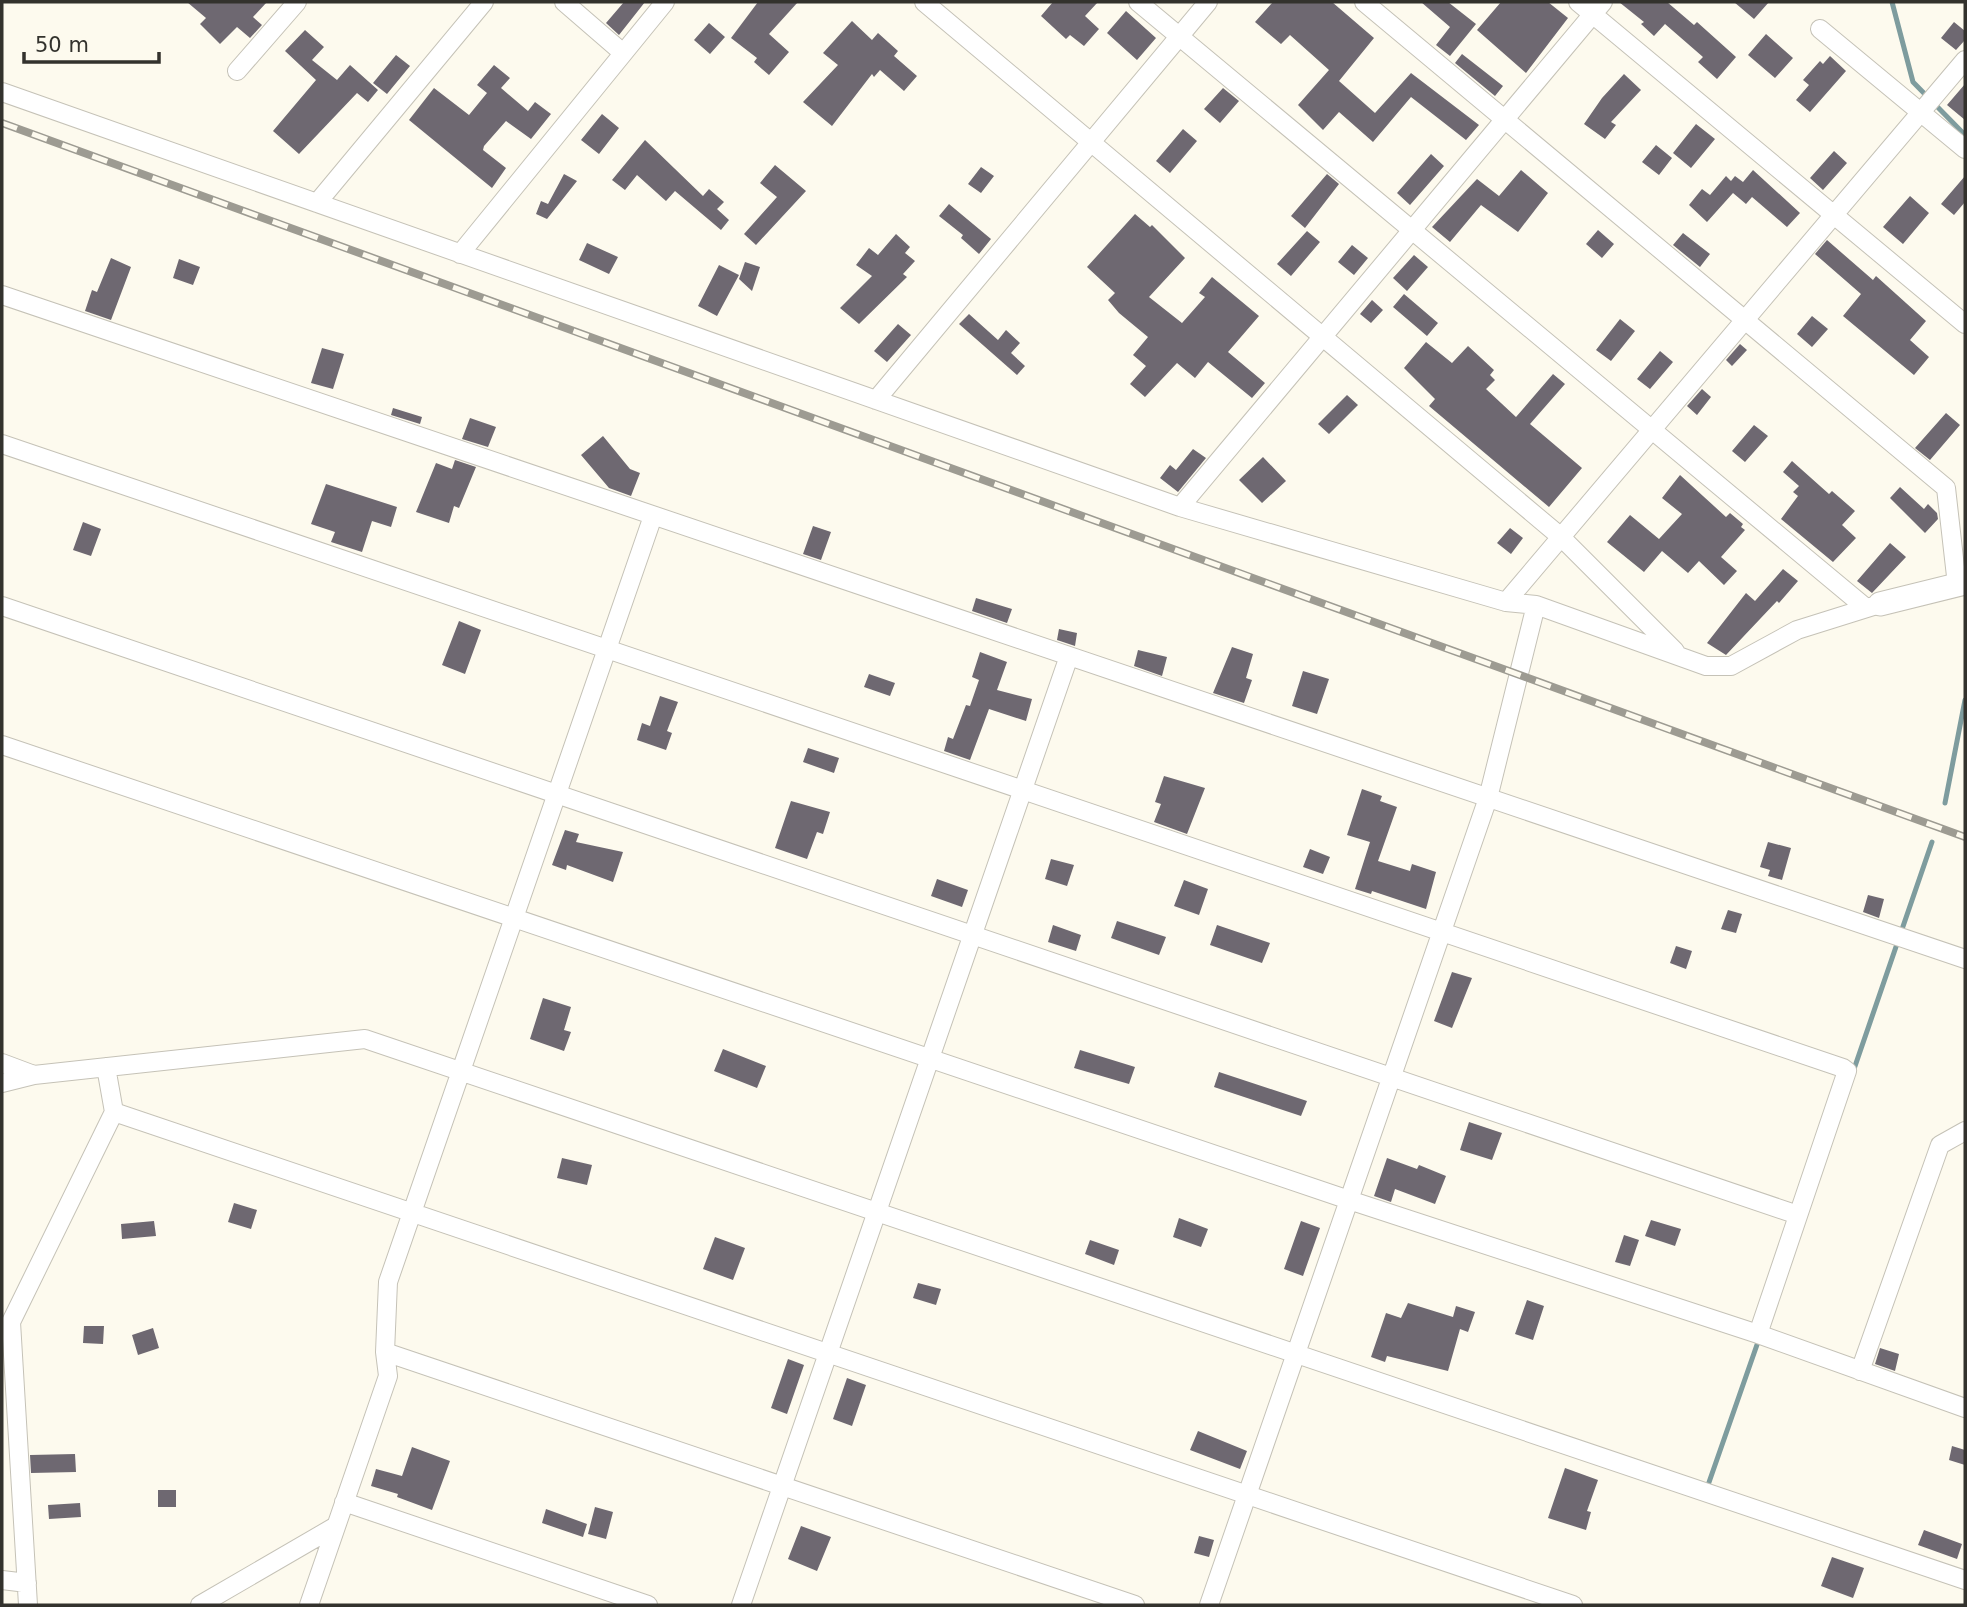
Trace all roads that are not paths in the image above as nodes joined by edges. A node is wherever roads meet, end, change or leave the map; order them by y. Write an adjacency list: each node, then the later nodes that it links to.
1 (297, 2): 15 (street)
2 (484, 2): 21 (street)
3 (564, 2): 13 (street)
4 (665, 2): 13 (street)
5 (924, 2): 19 (street)
6 (1138, 2): 12 (street)
7 (1208, 2): 12 (street)
8 (1364, 2): 18 (street)
9 (1578, 2): 10 (street)
10 (1598, 8): 18 (street); 22 (street)
11 (1820, 29): 17 (street)
12 (1179, 36): 19 (street); 23 (street)
13 (623, 53): 24 (street)
14 (1965, 60): 17 (street)
15 (237, 71)
16 (2, 92): 21 (street)
17 (1921, 112): 20 (street); 22 (street)
18 (1504, 119): 23 (street); 26 (street)
19 (1090, 141): 28 (street); 29 (street)
20 (1965, 149)
21 (317, 203): 24 (street)
22 (1835, 214): 26 (street); 27 (street)
23 (1412, 230): 28 (street); 30 (street)
24 (460, 254): 29 (street)
25 (2, 296): 33 (street)
26 (1746, 319): 30 (street); 35 (street)
27 (1965, 324)
28 (1322, 337): 32 (street); 34 (street)
29 (876, 400): 32 (street)
30 (1653, 429): 34 (street); 39 (street)
31 (2, 444): 40 (street)
32 (1180, 507): 36 (street)
33 (653, 516): 40 (street); 42 (street)
34 (1561, 537): 36 (street); 41 (street)
35 (1961, 584): 39 (street)
36 (1506, 602): 37 (street)
37 (1536, 605): 41 (street); 46 (street)
38 (2, 606): 45 (street)
39 (1873, 606): 41 (street)
40 (607, 649): 44 (street); 45 (street)
41 (1677, 653)
42 (1069, 656): 44 (street); 46 (street)
43 (2, 745): 47 (street)
44 (1023, 789): 48 (street); 49 (street)
45 (556, 794): 47 (street); 49 (street)
46 (1488, 798): 48 (street); 50 (street)
47 (514, 918): 51 (street); 54 (street)
48 (1442, 931): 56 (street); 63 (street)
49 (972, 935): 51 (street); 56 (street)
50 (1965, 960)
51 (930, 1059): 60 (street); 61 (street)
52 (2, 1063): 55 (street)
53 (106, 1067): 54 (street); 55 (street); 58 (street)
54 (461, 1071): 61 (street); 62 (street)
55 (34, 1075): 57 (street)
56 (1391, 1076): 60 (street); 63 (street)
57 (2, 1083)
58 (114, 1112): 62 (street); 76 (street)
59 (1965, 1131): 68 (street)
60 (1349, 1200): 64 (street); 67 (street)
61 (877, 1212): 66 (street); 67 (street)
62 (412, 1213): 65 (street); 66 (street)
63 (1798, 1215): 64 (street)
64 (1758, 1334): 68 (street)
65 (385, 1352): 70 (street); 72 (street)
66 (828, 1353): 70 (street); 71 (street)
67 (1296, 1354): 71 (street); 75 (street)
68 (1860, 1371): 69 (street)
69 (1965, 1408)
70 (782, 1486): 81 (street); 82 (street)
71 (1247, 1495): 83 (street); 84 (street)
72 (344, 1502): 73 (street); 80 (street)
73 (336, 1526): 78 (street); 79 (street)
74 (2, 1580): 76 (street)
75 (1965, 1580)
76 (27, 1583): 77 (street)
77 (28, 1605)
78 (200, 1605)
79 (309, 1605)
80 (648, 1605)
81 (741, 1605)
82 (1135, 1605)
83 (1209, 1605)
84 (1573, 1605)

